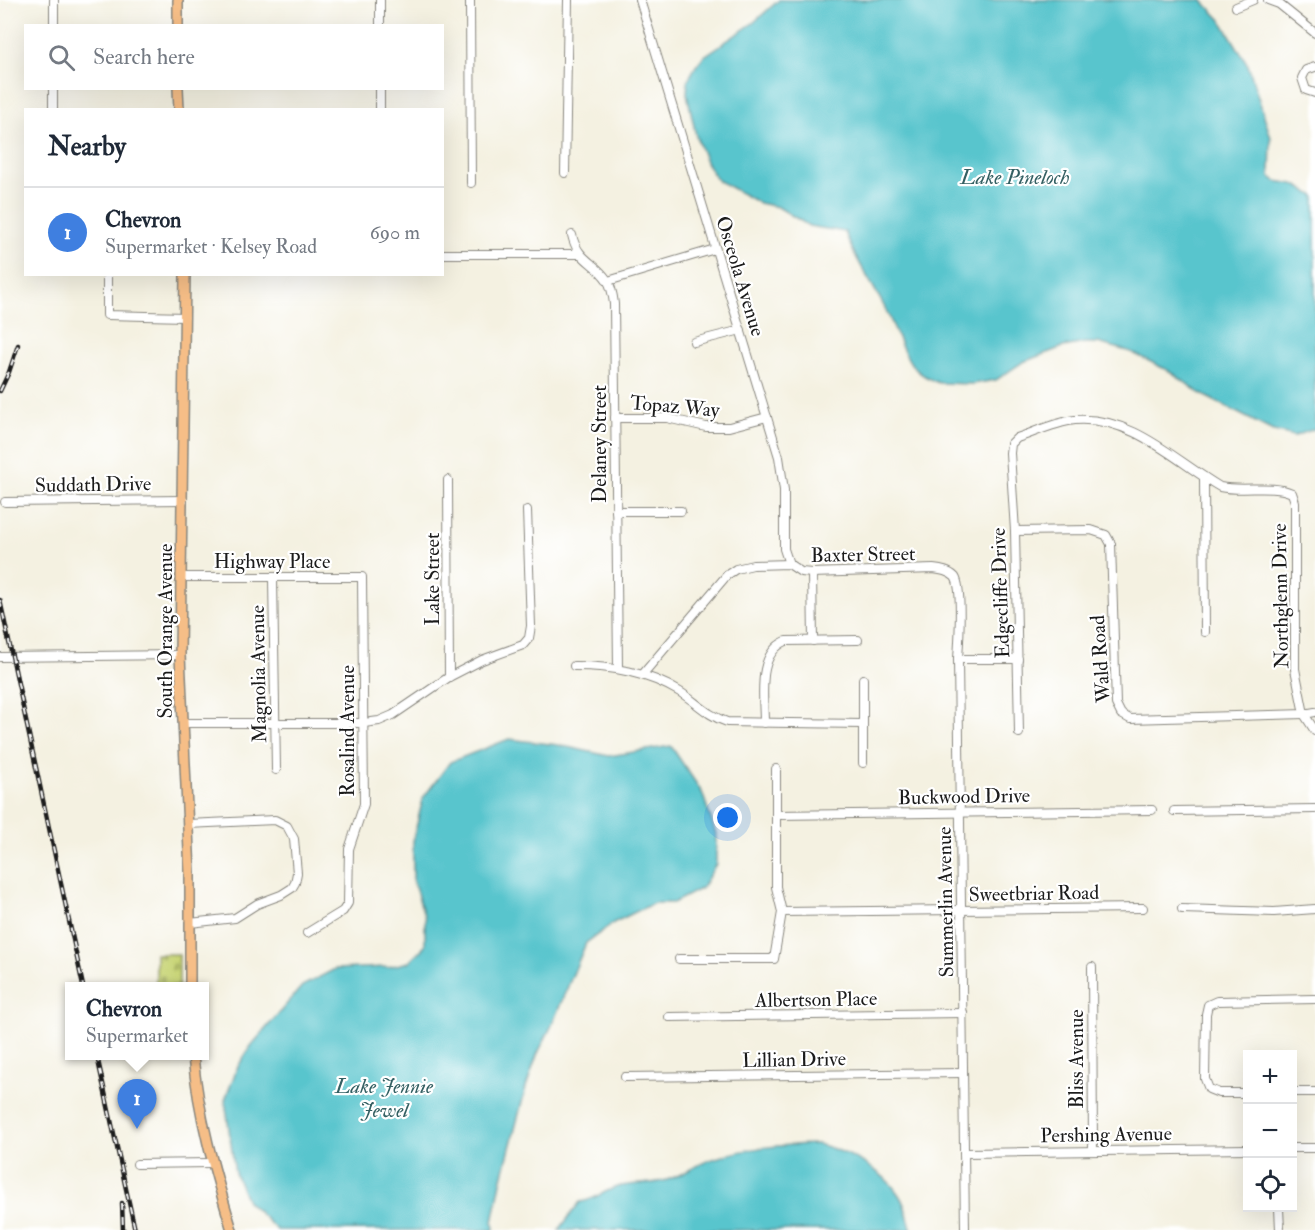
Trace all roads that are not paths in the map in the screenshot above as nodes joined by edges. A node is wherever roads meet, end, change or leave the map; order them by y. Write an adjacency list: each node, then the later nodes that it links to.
1 (54, 0): 10 (street)
2 (178, 0): 11 (main road)
3 (380, 0): 12 (street)
4 (470, 0): 23 (street)
5 (568, 0): 22 (street)
6 (640, 0): 25 (street, Osceola Avenue)
7 (1253, 0): 9 (street)
8 (1268, 0): 13 (street)
9 (1236, 7)
10 (54, 24)
11 (178, 24)
12 (380, 24)
13 (1315, 33)
14 (1315, 67): 18 (street)
15 (53, 90): 19 (street)
16 (178, 90): 20 (main road)
17 (380, 90): 21 (street)
18 (1315, 93)
19 (53, 108)
20 (179, 108)
21 (380, 108)
22 (565, 173)
23 (471, 183)
24 (572, 235): 27 (street)
25 (715, 249): 30 (street); 32 (street, Osceola Avenue)
26 (444, 254): 27 (street)
27 (579, 254): 30 (street)
28 (107, 276): 31 (street)
29 (185, 276): 31 (main road, South Orange Avenue)
30 (608, 281): 35 (street, Delaney Street)
31 (185, 317): 38 (main road, South Orange Avenue)
32 (741, 330): 33 (street); 34 (street, Osceola Avenue)
33 (694, 342)
34 (767, 417): 35 (street, Topaz Way); 44 (street, Osceola Avenue)
35 (615, 418): 41 (street, Delaney Street)
36 (1204, 477): 43 (street, Edgecliffe Drive); 50 (street); 63 (street, Northglenn Drive)
37 (448, 480): 60 (street, Lake Street)
38 (183, 500): 39 (street, Suddath Drive); 47 (main road, South Orange Avenue)
39 (5, 502)
40 (527, 510): 60 (street)
41 (616, 511): 42 (street); 58 (street, Delaney Street)
42 (681, 511)
43 (1015, 531): 56 (street, Edgecliffe Drive); 63 (street, Wald Road)
44 (789, 564): 45 (street, Baxter Street); 59 (street, Baxter Street)
45 (812, 573): 46 (street, Baxter Street); 52 (street)
46 (953, 576): 55 (street, Summerlin Avenue)
47 (182, 577): 48 (street, Highway Place); 53 (main road, South Orange Avenue)
48 (273, 578): 49 (street, Highway Place); 64 (street, Magnolia Avenue)
49 (362, 578): 66 (street, Rosalind Avenue)
50 (1205, 632)
51 (858, 640): 52 (street)
52 (813, 641): 67 (street)
53 (180, 655): 54 (street); 65 (main road, South Orange Avenue)
54 (0, 657)
55 (958, 659): 56 (street); 77 (street, Summerlin Avenue)
56 (1018, 659): 70 (street, Edgecliffe Drive)
57 (574, 666): 58 (street)
58 (618, 668): 59 (street)
59 (643, 675): 67 (street)
60 (449, 677): 66 (street)
61 (863, 679): 68 (street)
62 (1315, 712): 63 (street, Wald Road)
63 (1304, 714): 69 (street, Northglenn Drive)
64 (275, 722): 65 (street); 66 (street); 73 (street, Magnolia Avenue)
65 (183, 723): 79 (main road, South Orange Avenue)
66 (364, 723): 86 (street, Rosalind Avenue)
67 (764, 723): 68 (street)
68 (863, 724): 71 (street)
69 (1315, 731)
70 (1020, 733)
71 (863, 763)
72 (776, 769): 78 (street)
73 (276, 770)
74 (1315, 809): 76 (street)
75 (1152, 810): 77 (street, Buckwood Drive)
76 (1174, 811)
77 (961, 813): 78 (street, Buckwood Drive); 83 (street, Summerlin Avenue)
78 (776, 815): 84 (street)
79 (188, 824): 85 (main road, South Orange Avenue); 85 (street)
80 (1143, 908): 83 (street, Sweetbriar Road)
81 (1182, 909): 82 (street)
82 (1315, 909)
83 (962, 911): 84 (street, Sweetbriar Road); 91 (street, Summerlin Avenue)
84 (782, 912): 87 (street)
85 (190, 923): 89 (main road, South Orange Avenue)
86 (307, 933)
87 (679, 959)
88 (1092, 967): 102 (street, Bliss Avenue)
89 (190, 982)
90 (1315, 999): 98 (street)
91 (963, 1013): 92 (street, Albertson Place); 94 (street, Summerlin Avenue)
92 (669, 1017)
93 (194, 1060): 104 (main road)
94 (963, 1073): 95 (street, Lillian Drive); 103 (street, Summerlin Avenue)
95 (625, 1077)
96 (1297, 1092): 97 (street)
97 (1315, 1092)
98 (1243, 1093)
99 (1297, 1148): 100 (street)
100 (1315, 1148)
101 (1243, 1149): 102 (street, Pershing Avenue)
102 (1093, 1150): 103 (street, Pershing Avenue)
103 (964, 1153): 108 (street, Summerlin Avenue)
104 (213, 1163): 105 (street); 107 (main road)
105 (137, 1164)
106 (1280, 1212): 109 (street)
107 (232, 1230)
108 (964, 1230)
109 (1280, 1230)

